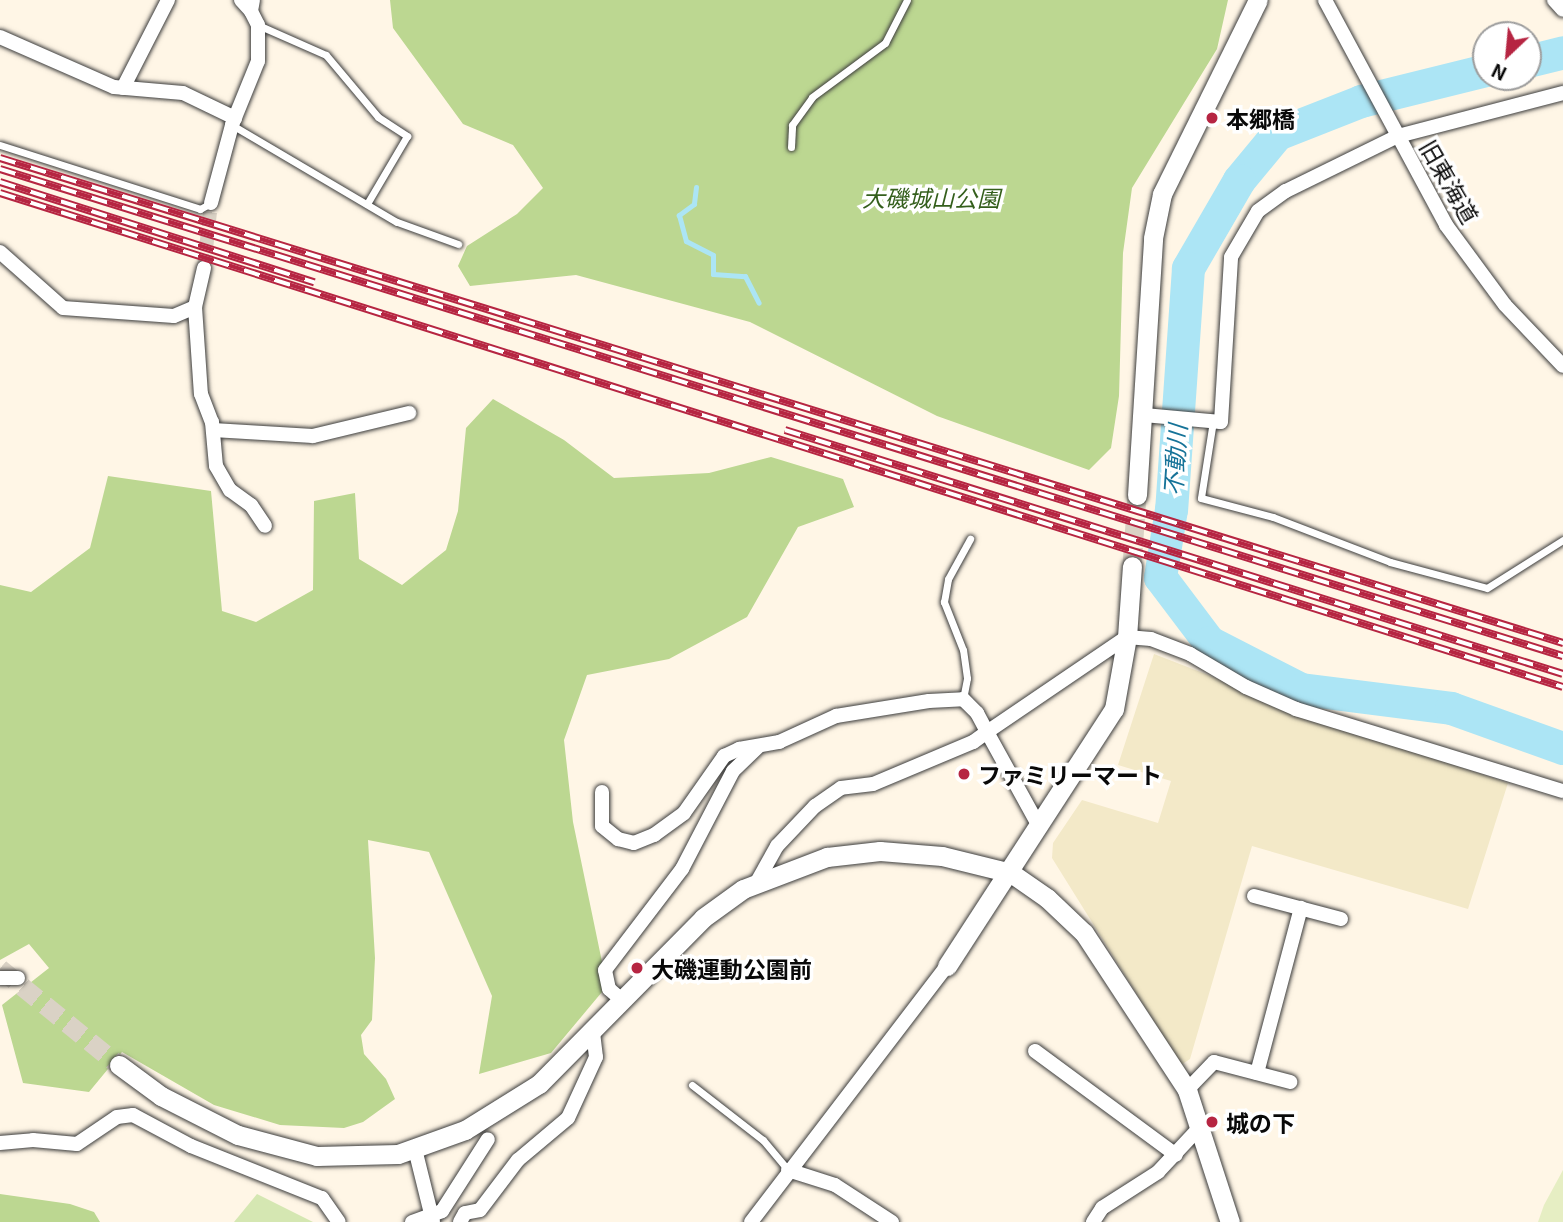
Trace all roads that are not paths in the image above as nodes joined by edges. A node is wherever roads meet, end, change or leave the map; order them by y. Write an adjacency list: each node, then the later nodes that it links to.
1 (167, 0): 10 (street)
2 (907, 0): 15 (lane)
3 (1325, 0): 13 (street, 旧東海道)
4 (1554, 0): 7 (street)
5 (1260, 3): 24 (street)
6 (248, 4): 8 (street)
7 (1563, 10)
8 (258, 25): 12 (street); 17 (lane)
9 (0, 37): 10 (street)
10 (123, 88): 12 (street)
11 (1563, 93): 13 (street)
12 (234, 121): 16 (street); 17 (lane)
13 (1394, 129): 22 (street, 旧東海道); 25 (street)
14 (0, 145): 16 (lane)
15 (791, 147)
16 (211, 203)
17 (367, 204): 18 (lane)
18 (458, 244)
19 (0, 252): 21 (street)
20 (204, 268): 21 (street)
21 (195, 307): 26 (street)
22 (1563, 366)
23 (409, 412): 26 (street)
24 (1149, 416): 25 (street); 27 (street)
25 (1213, 421): 30 (lane)
26 (213, 430): 28 (street)
27 (1138, 495)
28 (265, 526)
29 (970, 539): 33 (lane)
30 (1563, 540)
31 (1132, 566): 32 (street)
32 (1127, 638): 34 (street); 36 (street); 38 (street)
33 (963, 699): 34 (street); 35 (street)
34 (987, 732): 38 (street); 40 (street)
35 (758, 747): 37 (street); 47 (street)
36 (1563, 791)
37 (602, 792)
38 (1040, 828): 39 (street)
39 (1011, 873): 40 (street); 44 (street); 54 (street)
40 (757, 882): 47 (street)
41 (1255, 896): 42 (street)
42 (1301, 908): 43 (street); 51 (street)
43 (1341, 919)
44 (947, 966): 60 (street)
45 (0, 978): 46 (street)
46 (18, 978)
47 (622, 1000): 48 (street)
48 (593, 1031): 58 (street); 64 (street)
49 (1035, 1051): 59 (street)
50 (119, 1065): 58 (street)
51 (1257, 1073): 52 (street); 54 (street)
52 (1290, 1082)
53 (692, 1085): 60 (lane)
54 (1186, 1090): 55 (street)
55 (1200, 1127): 59 (street); 68 (street)
56 (488, 1139): 61 (street)
57 (0, 1143): 62 (street)
58 (415, 1149): 61 (street)
59 (1176, 1155): 67 (street)
60 (788, 1170): 65 (street); 66 (street)
61 (432, 1219): 63 (street)
62 (339, 1222)
63 (412, 1222)
64 (460, 1222)
65 (751, 1222)
66 (892, 1222)
67 (1093, 1222)
68 (1230, 1222)

